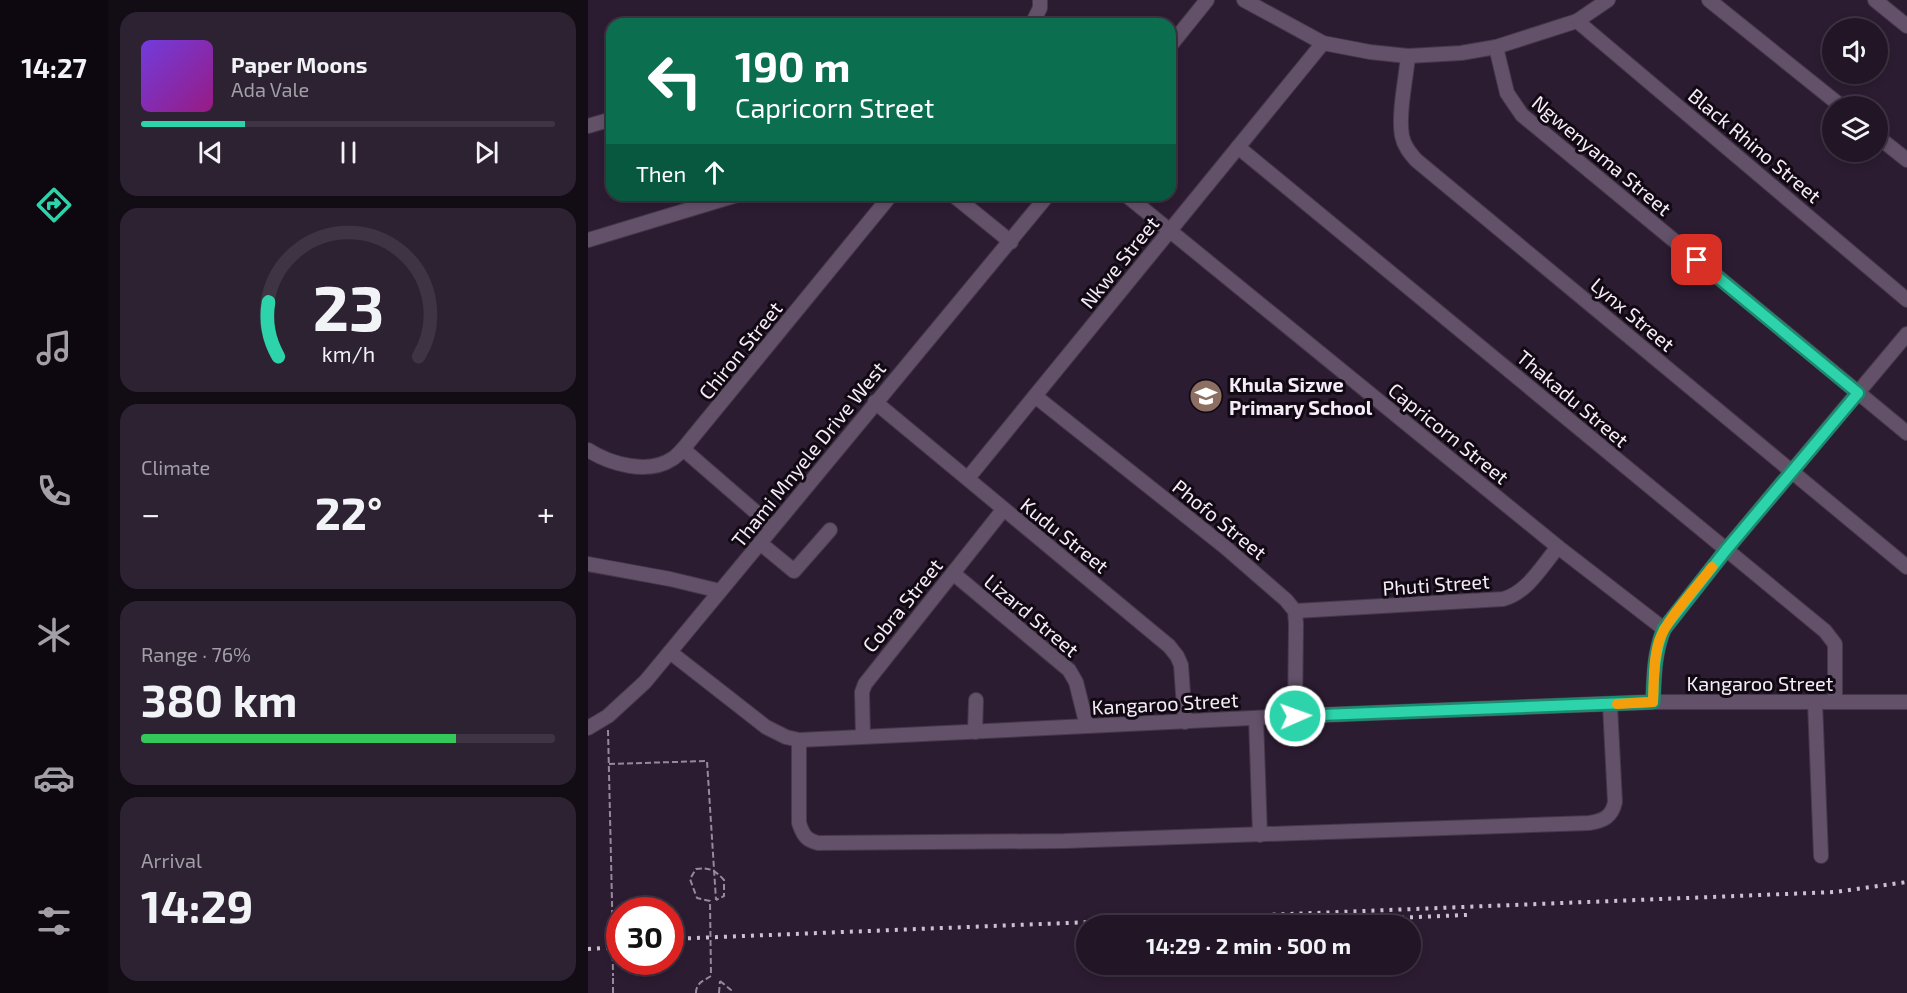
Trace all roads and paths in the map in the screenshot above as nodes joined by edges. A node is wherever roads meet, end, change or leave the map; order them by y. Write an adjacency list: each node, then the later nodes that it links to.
1 (1040, 0): 7 (street)
2 (1207, 0): 10 (street)
3 (1244, 0): 11 (street)
4 (1608, 0): 8 (street)
5 (1709, 0): 14 (street)
6 (1875, 0): 9 (street)
7 (1035, 18)
8 (1577, 21): 12 (street); 28 (street, Black Rhino Street)
9 (1907, 26)
10 (1176, 39)
11 (1323, 44): 13 (street); 18 (street, Nkwe Street)
12 (1496, 47): 13 (street); 30 (street, Ngwenyama Street)
13 (1408, 56): 36 (street, Lynx Street)
14 (1829, 96)
15 (606, 120): 16 (street)
16 (588, 126)
17 (1888, 144): 19 (street)
18 (1238, 147): 25 (street, Nkwe Street); 43 (street, Thakadu Street)
19 (1907, 160)
20 (717, 201): 26 (street)
21 (886, 201): 34 (street, Chiron Street)
22 (960, 201): 27 (street)
23 (1043, 201): 27 (street, Thami Mnyele Drive West)
24 (1133, 201): 25 (street, Capricorn Street)
25 (1170, 231): 31 (street, Nkwe Street); 42 (street, Capricorn Street)
26 (588, 240)
27 (1011, 242): 32 (street, Thami Mnyele Drive West)
28 (1907, 300)
29 (1907, 334): 30 (street)
30 (1858, 393): 33 (street, Ngwenyama Street); 36 (street)
31 (1035, 396): 37 (street, Nkwe Street); 48 (street, Phofo Street)
32 (875, 402): 37 (street, Kudu Street); 39 (street, Thami Mnyele Drive West)
33 (1907, 433)
34 (683, 449): 35 (street, Chiron Street); 39 (street)
35 (588, 450)
36 (1792, 471): 43 (street); 45 (street, Lynx Street)
37 (968, 478): 38 (street, Kudu Street)
38 (1003, 510): 46 (street, Cobra Street); 60 (street, Kudu Street)
39 (772, 527): 41 (street, Thami Mnyele Drive West)
40 (830, 530): 41 (street)
41 (760, 543): 47 (street, Thami Mnyele Drive West)
42 (1558, 547): 48 (street, Phuti Street); 49 (street, Capricorn Street)
43 (1726, 550): 49 (street); 54 (street, Thakadu Street)
44 (588, 564): 47 (street)
45 (1907, 567)
46 (954, 574): 61 (street, Lizard Street); 64 (street, Cobra Street)
47 (720, 591): 50 (street, Thami Mnyele Drive West)
48 (1295, 611): 58 (street)
49 (1664, 629): 52 (street)
50 (670, 652): 57 (street, Thami Mnyele Drive West); 65 (street, Kangaroo Street)
51 (976, 700): 63 (street)
52 (1653, 702): 53 (street, Kangaroo Street); 56 (street, Kangaroo Street)
53 (1815, 702): 54 (street, Kangaroo Street); 68 (street)
54 (1835, 702): 55 (street, Kangaroo Street)
55 (1907, 702)
56 (1610, 705): 58 (street, Kangaroo Street); 67 (street)
57 (608, 716): 62 (street, Thami Mnyele Drive West); 66 (path)
58 (1295, 716): 59 (street, Kangaroo Street)
59 (1256, 718): 60 (street, Kangaroo Street); 67 (street)
60 (1185, 722): 61 (street, Kangaroo Street)
61 (1088, 726): 63 (street, Kangaroo Street)
62 (588, 728)
63 (975, 732): 64 (street, Kangaroo Street)
64 (863, 737): 65 (street, Kangaroo Street)
65 (799, 740): 67 (street)
66 (609, 764): 69 (path, bridge); 70 (path, bridge)
67 (1260, 835)
68 (1821, 856)
69 (613, 993)
70 (696, 993)
71 (719, 993): 72 (path)
72 (731, 993)

